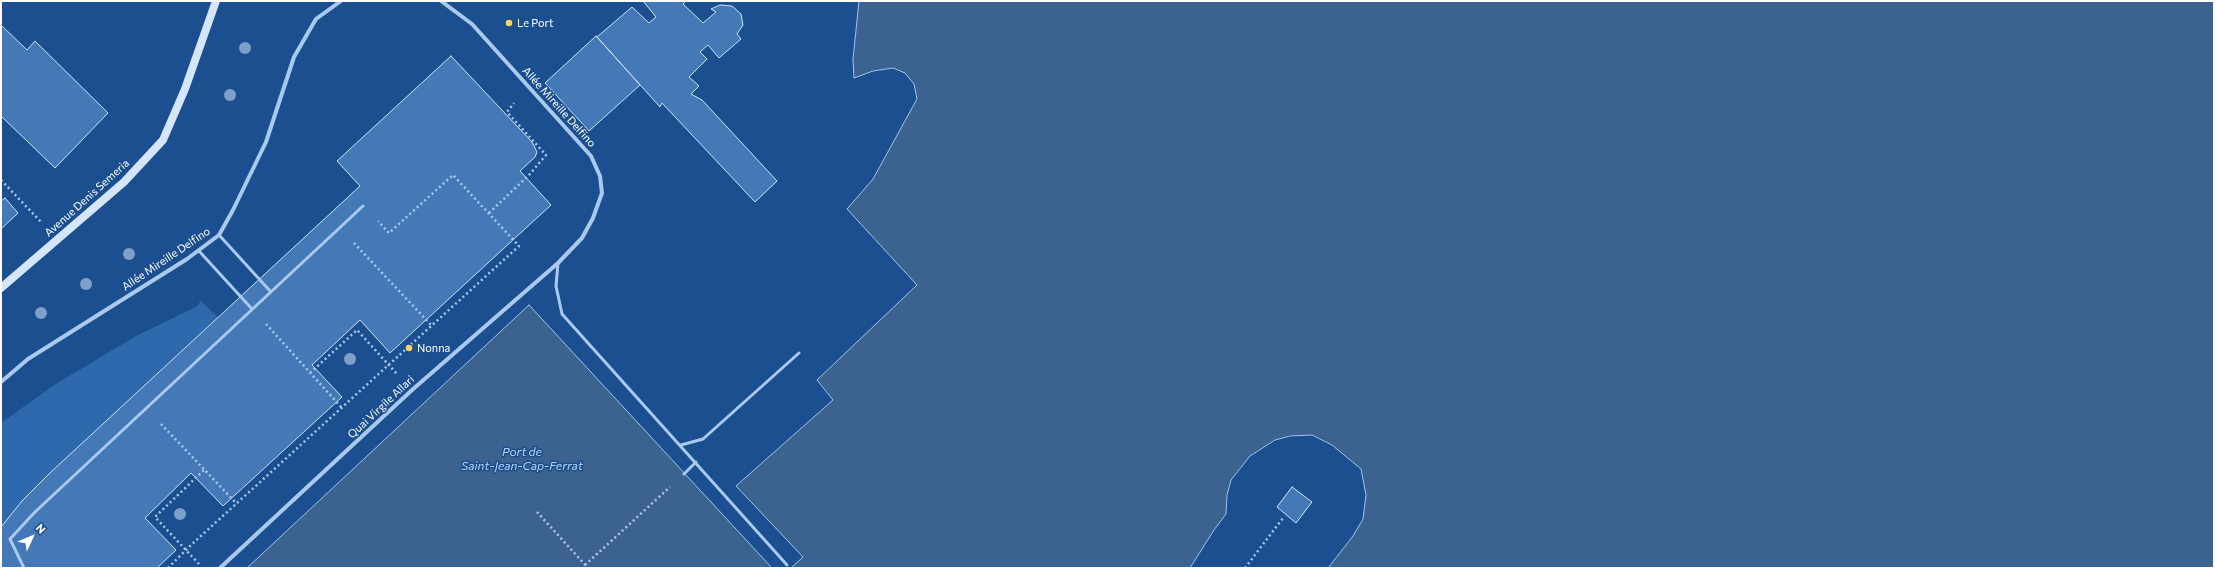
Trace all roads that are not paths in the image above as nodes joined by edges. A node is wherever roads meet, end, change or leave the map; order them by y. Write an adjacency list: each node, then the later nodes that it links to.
1 (216, 1): 8 (main road, Avenue Denis Semeria)
2 (341, 1): 5 (street, Allée Mireille Delfino)
3 (441, 1): 7 (street, Allée Mireille Delfino)
4 (364, 206): 9 (lane)
5 (218, 235): 6 (street, Allée Mireille Delfino); 9 (lane)
6 (199, 251): 10 (lane); 12 (street, Allée Mireille Delfino)
7 (558, 263): 13 (lane); 18 (street, Quai Virgile Allari)
8 (1, 288)
9 (271, 292): 10 (lane)
10 (252, 309): 17 (lane)
11 (799, 353): 13 (lane)
12 (1, 382)
13 (681, 445): 14 (lane)
14 (696, 462): 15 (lane); 16 (lane)
15 (684, 474)
16 (787, 565)
17 (24, 568)
18 (220, 568)

